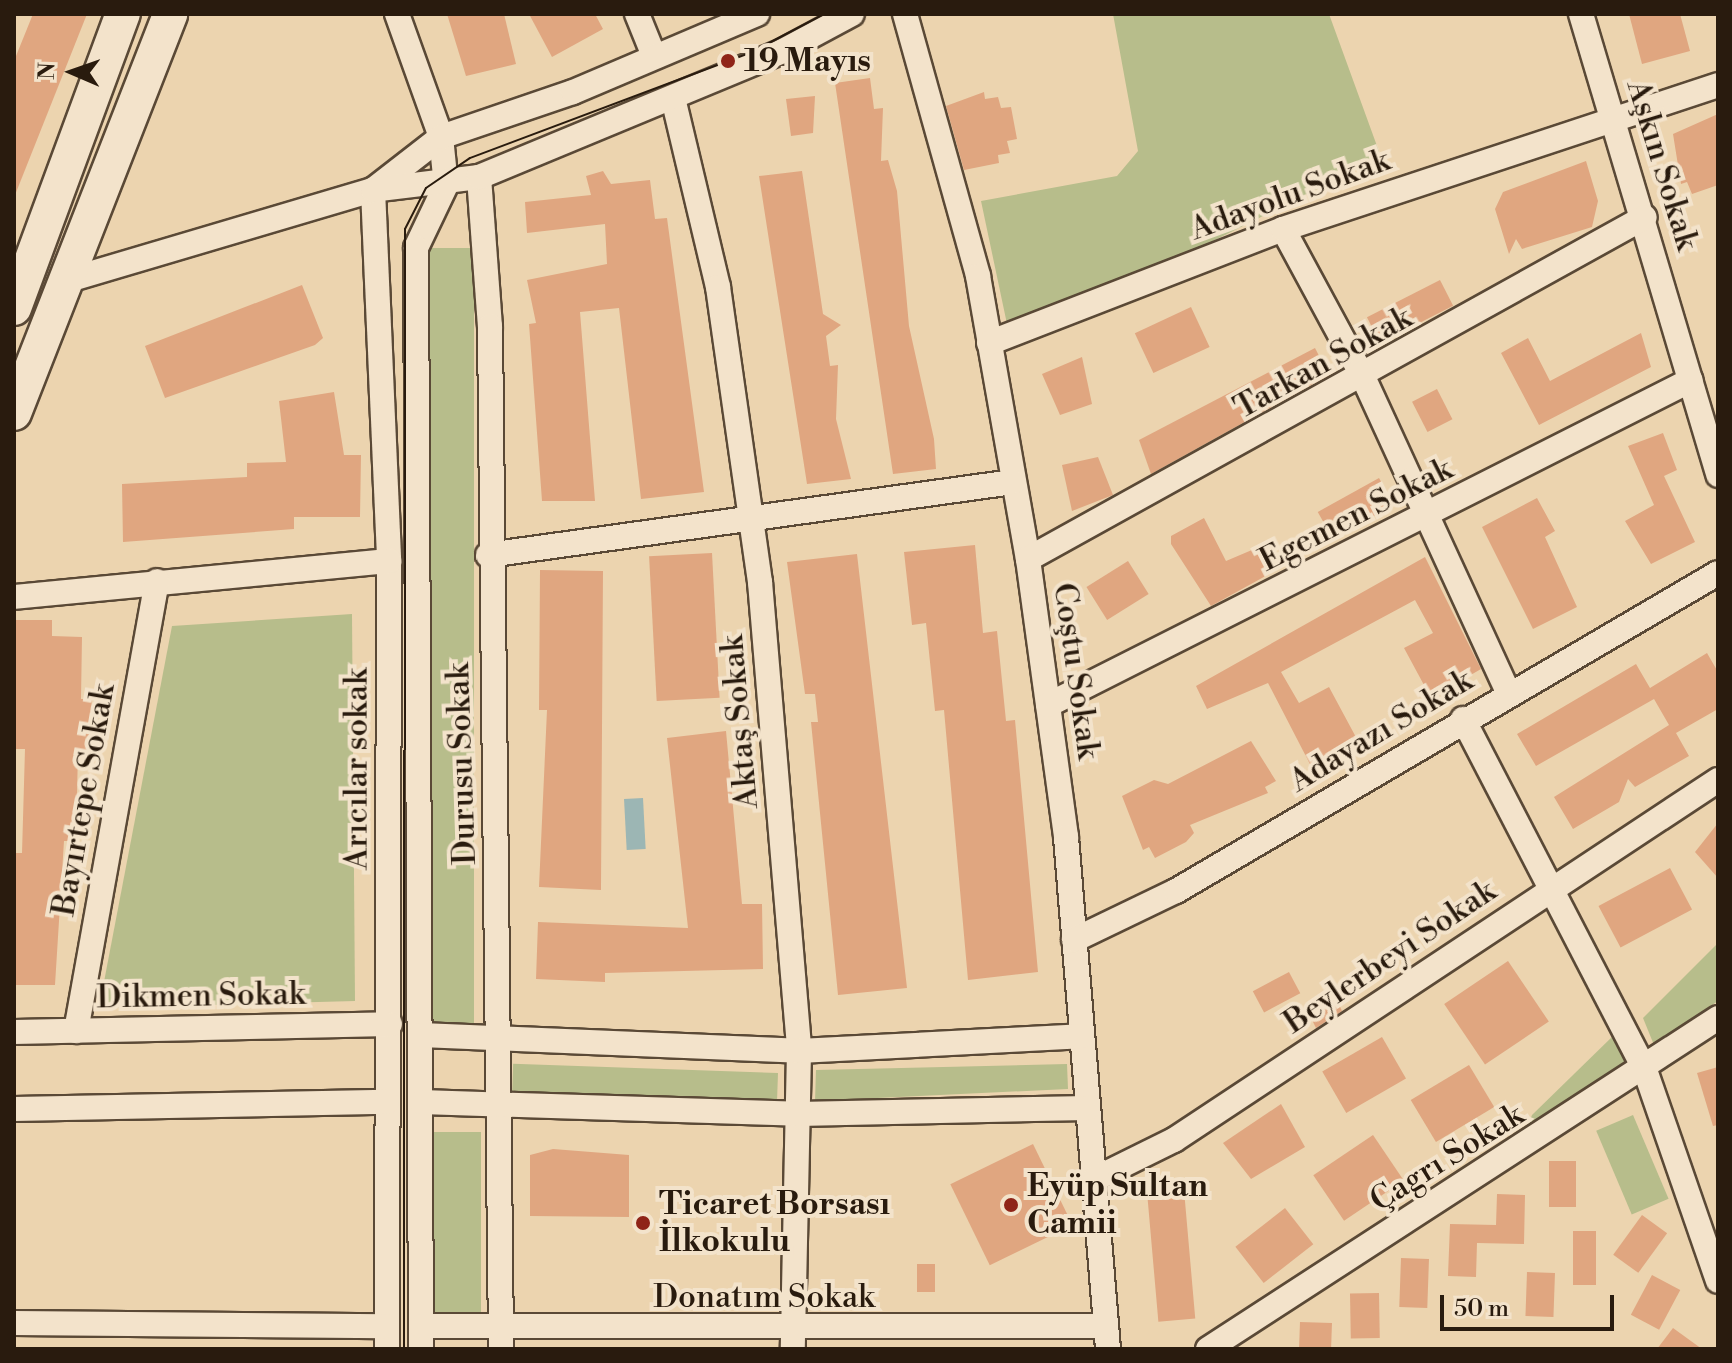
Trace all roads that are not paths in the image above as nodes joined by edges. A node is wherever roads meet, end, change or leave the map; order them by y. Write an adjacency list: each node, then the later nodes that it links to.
1 (123, 14): 20 (main road)
2 (170, 14): 19 (main road)
3 (397, 14): 13 (street)
4 (637, 14): 9 (street)
5 (757, 14): 9 (street)
6 (852, 14): 11 (street)
7 (905, 14): 21 (street, Coştu Sokak)
8 (1581, 14): 12 (street, Aşkın Sokak)
9 (654, 56): 13 (street)
10 (1718, 85): 12 (street, Adayolu Sokak)
11 (673, 98): 14 (street); 27 (street, Aktaş Sokak)
12 (1619, 123): 17 (street, Aşkın Sokak); 18 (street, Adayolu Sokak)
13 (441, 137): 15 (street); 16 (street)
14 (479, 177): 15 (street); 29 (street, Durusu Sokak)
15 (446, 185): 16 (street); 45 (street)
16 (373, 190): 19 (street); 31 (street, Arıcılar sokak)
17 (1645, 217): 22 (street, Tarkan Sokak); 23 (street, Aşkın Sokak)
18 (1283, 229): 21 (street, Adayolu Sokak); 22 (street)
19 (65, 281): 24 (main road)
20 (16, 300)
21 (989, 343): 26 (street, Coştu Sokak)
22 (1364, 379): 28 (street); 30 (street, Tarkan Sokak)
23 (1691, 380): 25 (street, Aşkın Sokak); 28 (street, Egemen Sokak)
24 (14, 413)
25 (1718, 475)
26 (1013, 482): 27 (street); 30 (street, Coştu Sokak)
27 (751, 514): 29 (street); 48 (street, Aktaş Sokak)
28 (1427, 516): 35 (street); 36 (street, Egemen Sokak)
29 (488, 555): 47 (street, Durusu Sokak)
30 (1028, 559): 36 (street, Coştu Sokak)
31 (389, 561): 33 (street); 42 (street, Arıcılar sokak)
32 (1718, 573): 35 (street, Adayazı Sokak)
33 (157, 581): 34 (street); 43 (street, Bayırtepe Sokak)
34 (14, 597)
35 (1508, 692): 37 (street, Adayazı Sokak)
36 (1048, 705): 40 (street, Coştu Sokak)
37 (1463, 719): 39 (street); 40 (street, Adayazı Sokak)
38 (1718, 780): 39 (street, Beylerbeyi Sokak)
39 (1548, 892): 49 (street); 56 (street, Beylerbeyi Sokak)
40 (1074, 940): 46 (street, Coştu Sokak)
41 (1718, 1018): 49 (street, Çagrı Sokak)
42 (390, 1024): 43 (street, Dikmen Sokak); 50 (street, Arıcılar sokak)
43 (76, 1031): 44 (street, Dikmen Sokak)
44 (14, 1032)
45 (421, 1035): 47 (street); 51 (street)
46 (1081, 1036): 48 (street); 52 (street, Coştu Sokak)
47 (498, 1041): 48 (street); 54 (street, Durusu Sokak)
48 (799, 1051): 55 (street, Aktaş Sokak)
49 (1645, 1070): 57 (street); 64 (street, Çagrı Sokak)
50 (387, 1102): 53 (street); 59 (street, Arıcılar sokak)
51 (421, 1102): 54 (street); 60 (street)
52 (1088, 1108): 55 (street); 56 (street, Coştu Sokak)
53 (14, 1109)
54 (501, 1110): 55 (street); 61 (street, Durusu Sokak)
55 (798, 1114): 63 (street, Aktaş Sokak)
56 (1093, 1180): 62 (street, Coştu Sokak)
57 (1718, 1281)
58 (14, 1323): 59 (street)
59 (386, 1337)
60 (421, 1337): 61 (street, Donatım Sokak)
61 (501, 1337): 63 (street, Donatım Sokak)
62 (1107, 1338): 63 (street, Donatım Sokak)
63 (793, 1340)
64 (1208, 1349)

